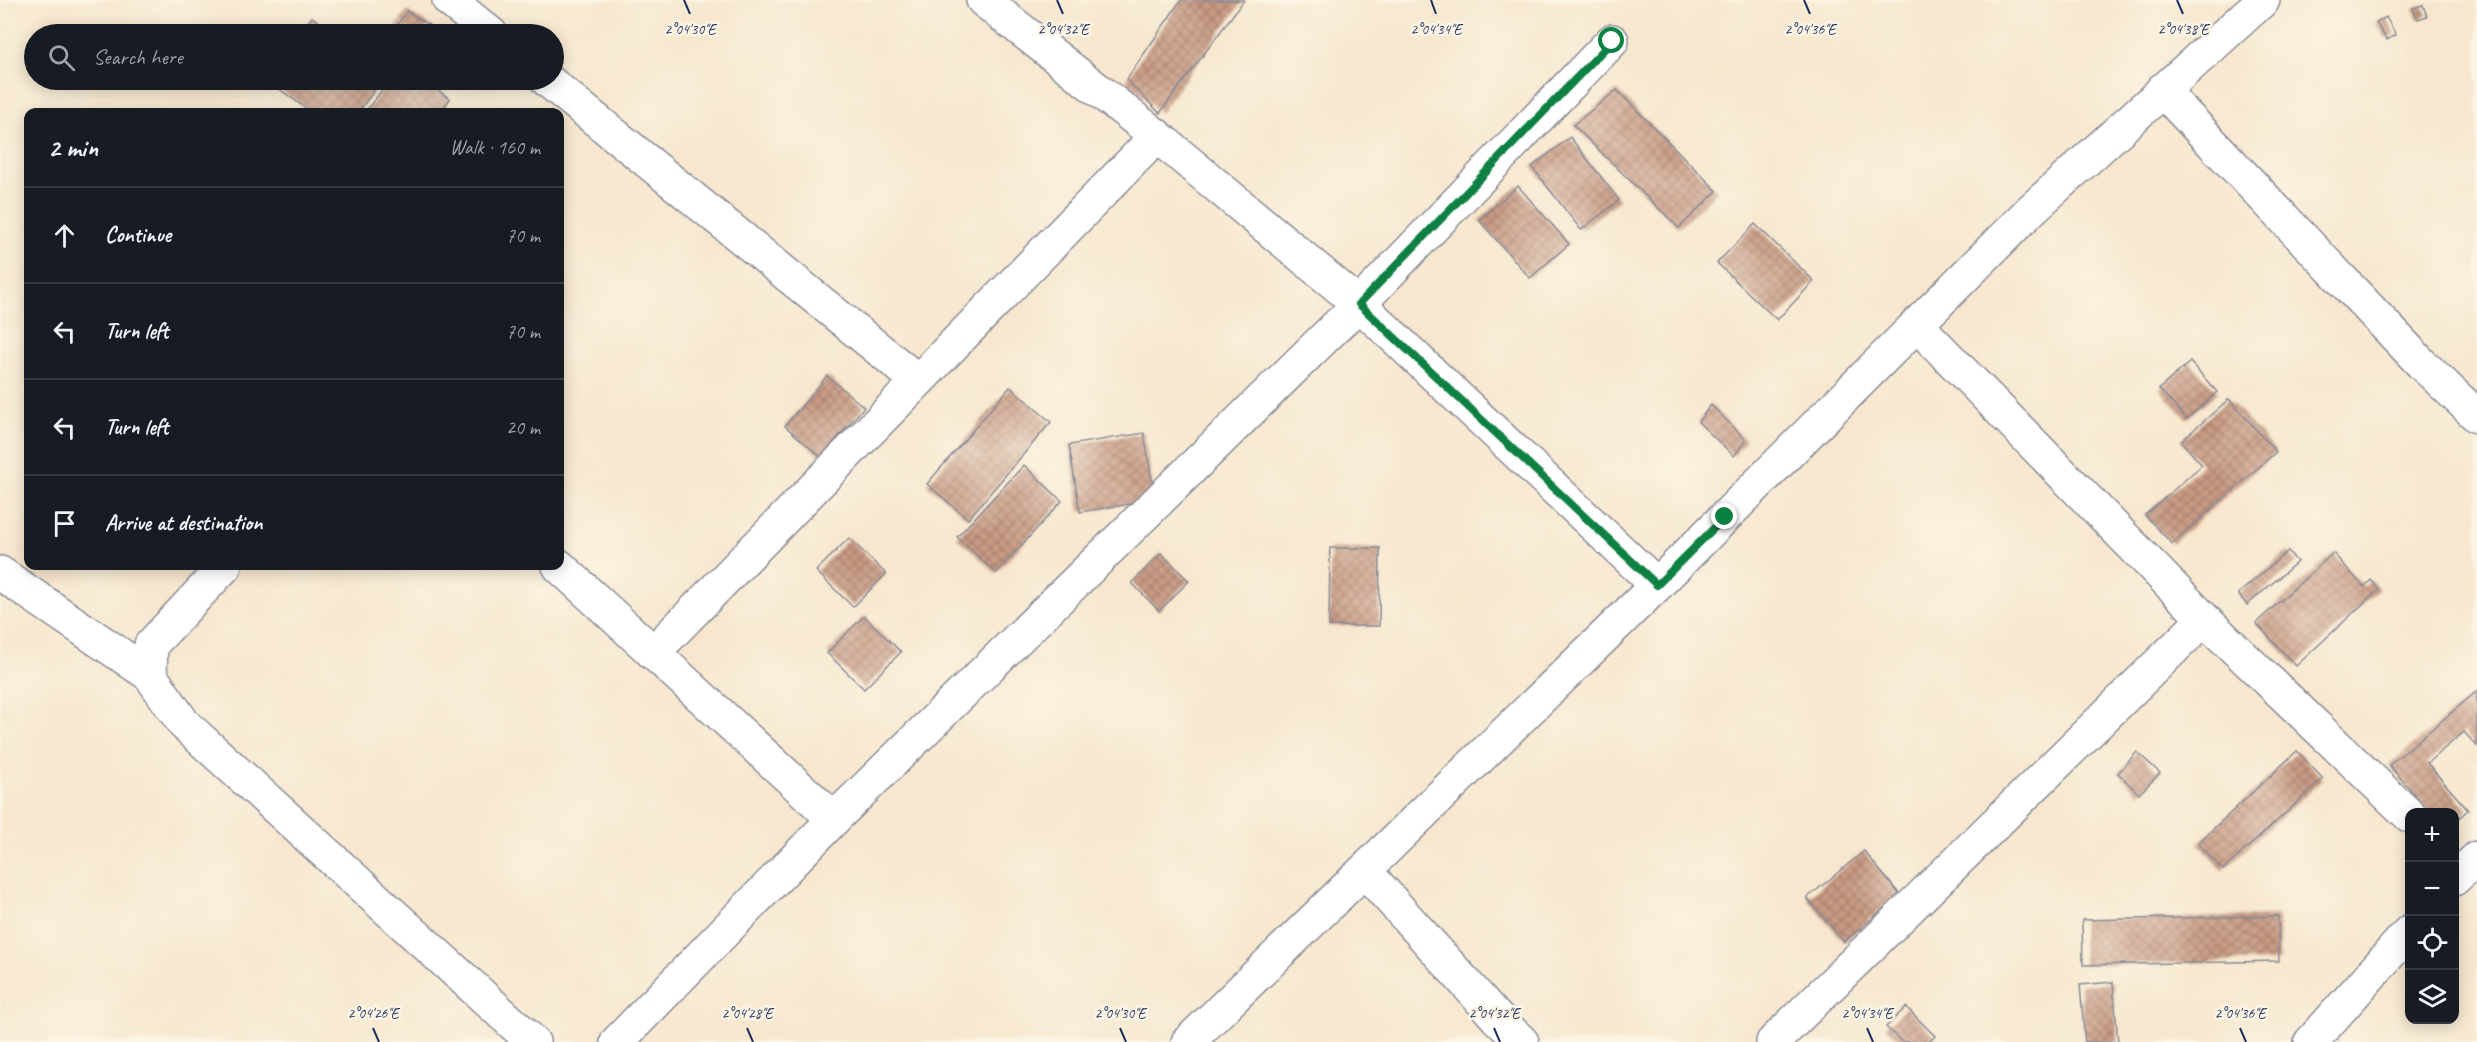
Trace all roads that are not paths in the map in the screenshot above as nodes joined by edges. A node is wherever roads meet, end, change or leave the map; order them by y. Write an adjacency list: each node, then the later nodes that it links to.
1 (449, 0): 4 (street)
2 (983, 0): 8 (street)
3 (2263, 0): 7 (street)
4 (479, 24)
5 (1612, 41): 9 (street)
6 (559, 90): 11 (street)
7 (2162, 90): 10 (street); 12 (street)
8 (1157, 136): 9 (street); 11 (street)
9 (1359, 304): 16 (street); 21 (street)
10 (1917, 325): 16 (street); 17 (street)
11 (918, 381): 18 (street)
12 (2477, 416)
13 (221, 570): 19 (street)
14 (563, 570): 18 (street)
15 (0, 573): 19 (street)
16 (1657, 585): 22 (street)
17 (2204, 619): 20 (street); 28 (street)
18 (653, 652): 21 (street)
19 (150, 675): 24 (street)
20 (2405, 812)
21 (834, 819): 25 (street)
22 (1365, 871): 26 (street); 27 (street)
23 (2405, 935): 29 (street)
24 (533, 1042)
25 (617, 1042)
26 (1188, 1042)
27 (1522, 1042)
28 (1773, 1042)
29 (2311, 1042)

